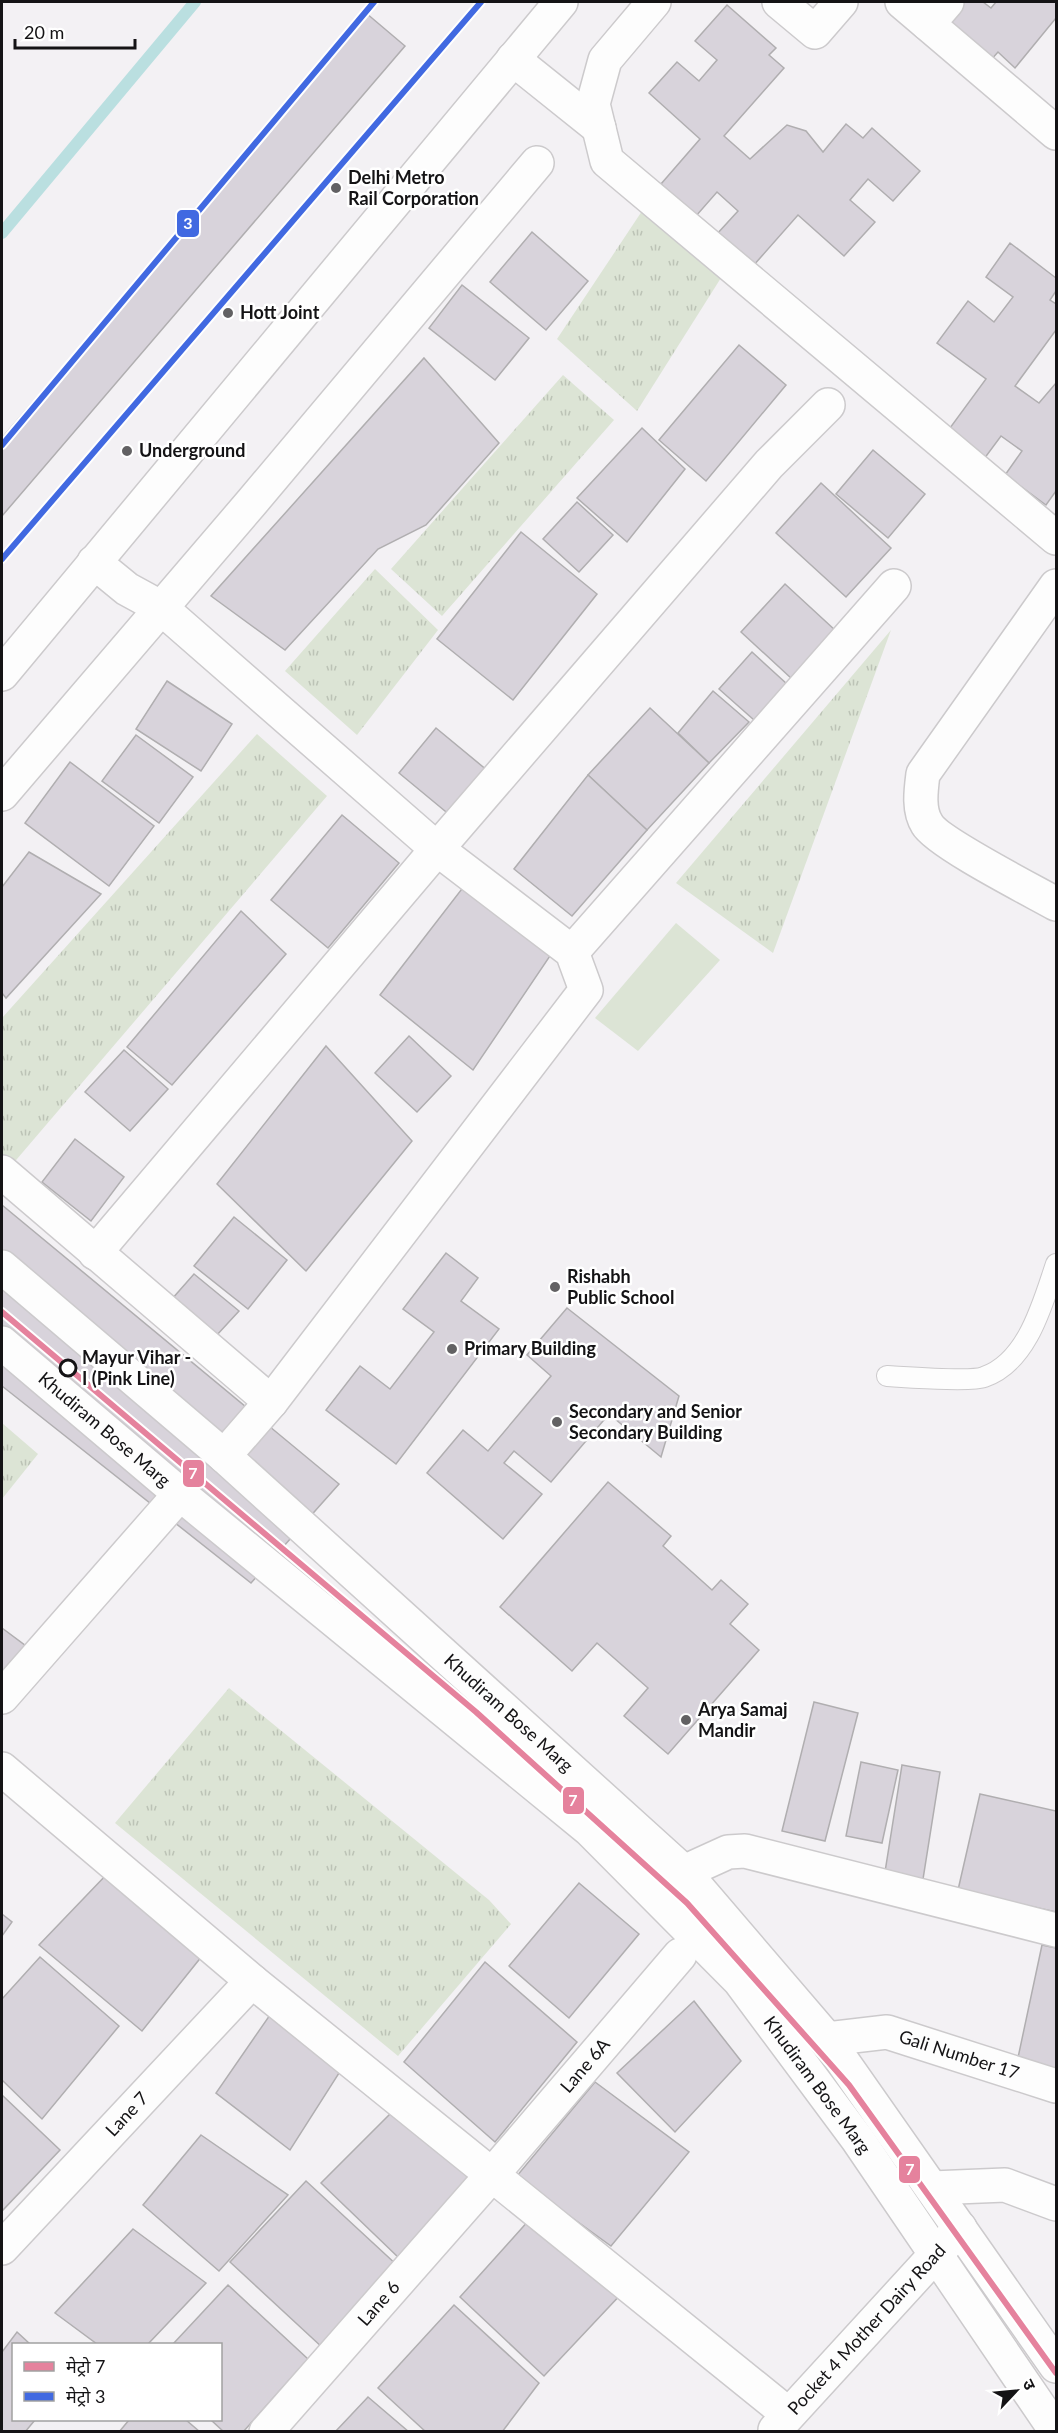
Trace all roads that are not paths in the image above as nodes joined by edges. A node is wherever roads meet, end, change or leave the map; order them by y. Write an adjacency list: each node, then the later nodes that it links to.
1 (561, 2): 7 (street)
2 (654, 2): 8 (street)
3 (779, 2): 4 (street)
4 (841, 2)
5 (902, 2): 6 (street)
6 (938, 13): 9 (street)
7 (513, 59): 8 (street); 13 (street)
8 (598, 128): 12 (street)
9 (1056, 133)
10 (537, 163): 16 (street)
11 (828, 405): 19 (street)
12 (1056, 538)
13 (94, 562): 16 (street); 17 (street)
14 (894, 586): 21 (street)
15 (1056, 586): 20 (street)
16 (160, 607): 18 (street); 19 (street)
17 (2, 674)
18 (2, 794)
19 (437, 849): 21 (street); 23 (street)
20 (1056, 904)
21 (572, 952): 28 (street)
22 (2, 1172): 23 (street)
23 (95, 1253): 28 (street)
24 (1056, 1264): 27 (lane)
25 (2, 1267): 29 (street, Khudiram Bose Marg)
26 (2, 1343): 30 (street, Khudiram Bose Marg)
27 (887, 1376)
28 (270, 1402): 29 (street)
29 (224, 1456): 32 (street, Khudiram Bose Marg)
30 (180, 1494): 31 (street); 33 (street, Khudiram Bose Marg)
31 (2, 1697)
32 (499, 1704): 33 (street); 35 (street, Khudiram Bose Marg)
33 (474, 1735): 46 (street, Khudiram Bose Marg)
34 (2, 1769): 38 (street)
35 (684, 1872): 36 (street); 39 (street, Khudiram Bose Marg)
36 (1056, 1930)
37 (680, 1955): 41 (street, Lane 6A)
38 (252, 1980): 41 (street); 45 (street, Lane 7)
39 (827, 2039): 40 (street, Gali Number 17); 42 (street, Khudiram Bose Marg)
40 (1056, 2086)
41 (491, 2176): 48 (street); 50 (street, Lane 6)
42 (932, 2188): 43 (street); 44 (street, Khudiram Bose Marg)
43 (1056, 2204)
44 (960, 2228): 46 (street, Pocket 4 Mother Dairy Road); 47 (street, Khudiram Bose Marg)
45 (2, 2248)
46 (935, 2253): 48 (street, Pocket 4 Mother Dairy Road); 49 (street, Khudiram Bose Marg)
47 (1056, 2366)
48 (781, 2423)
49 (1056, 2431)
50 (266, 2432)

